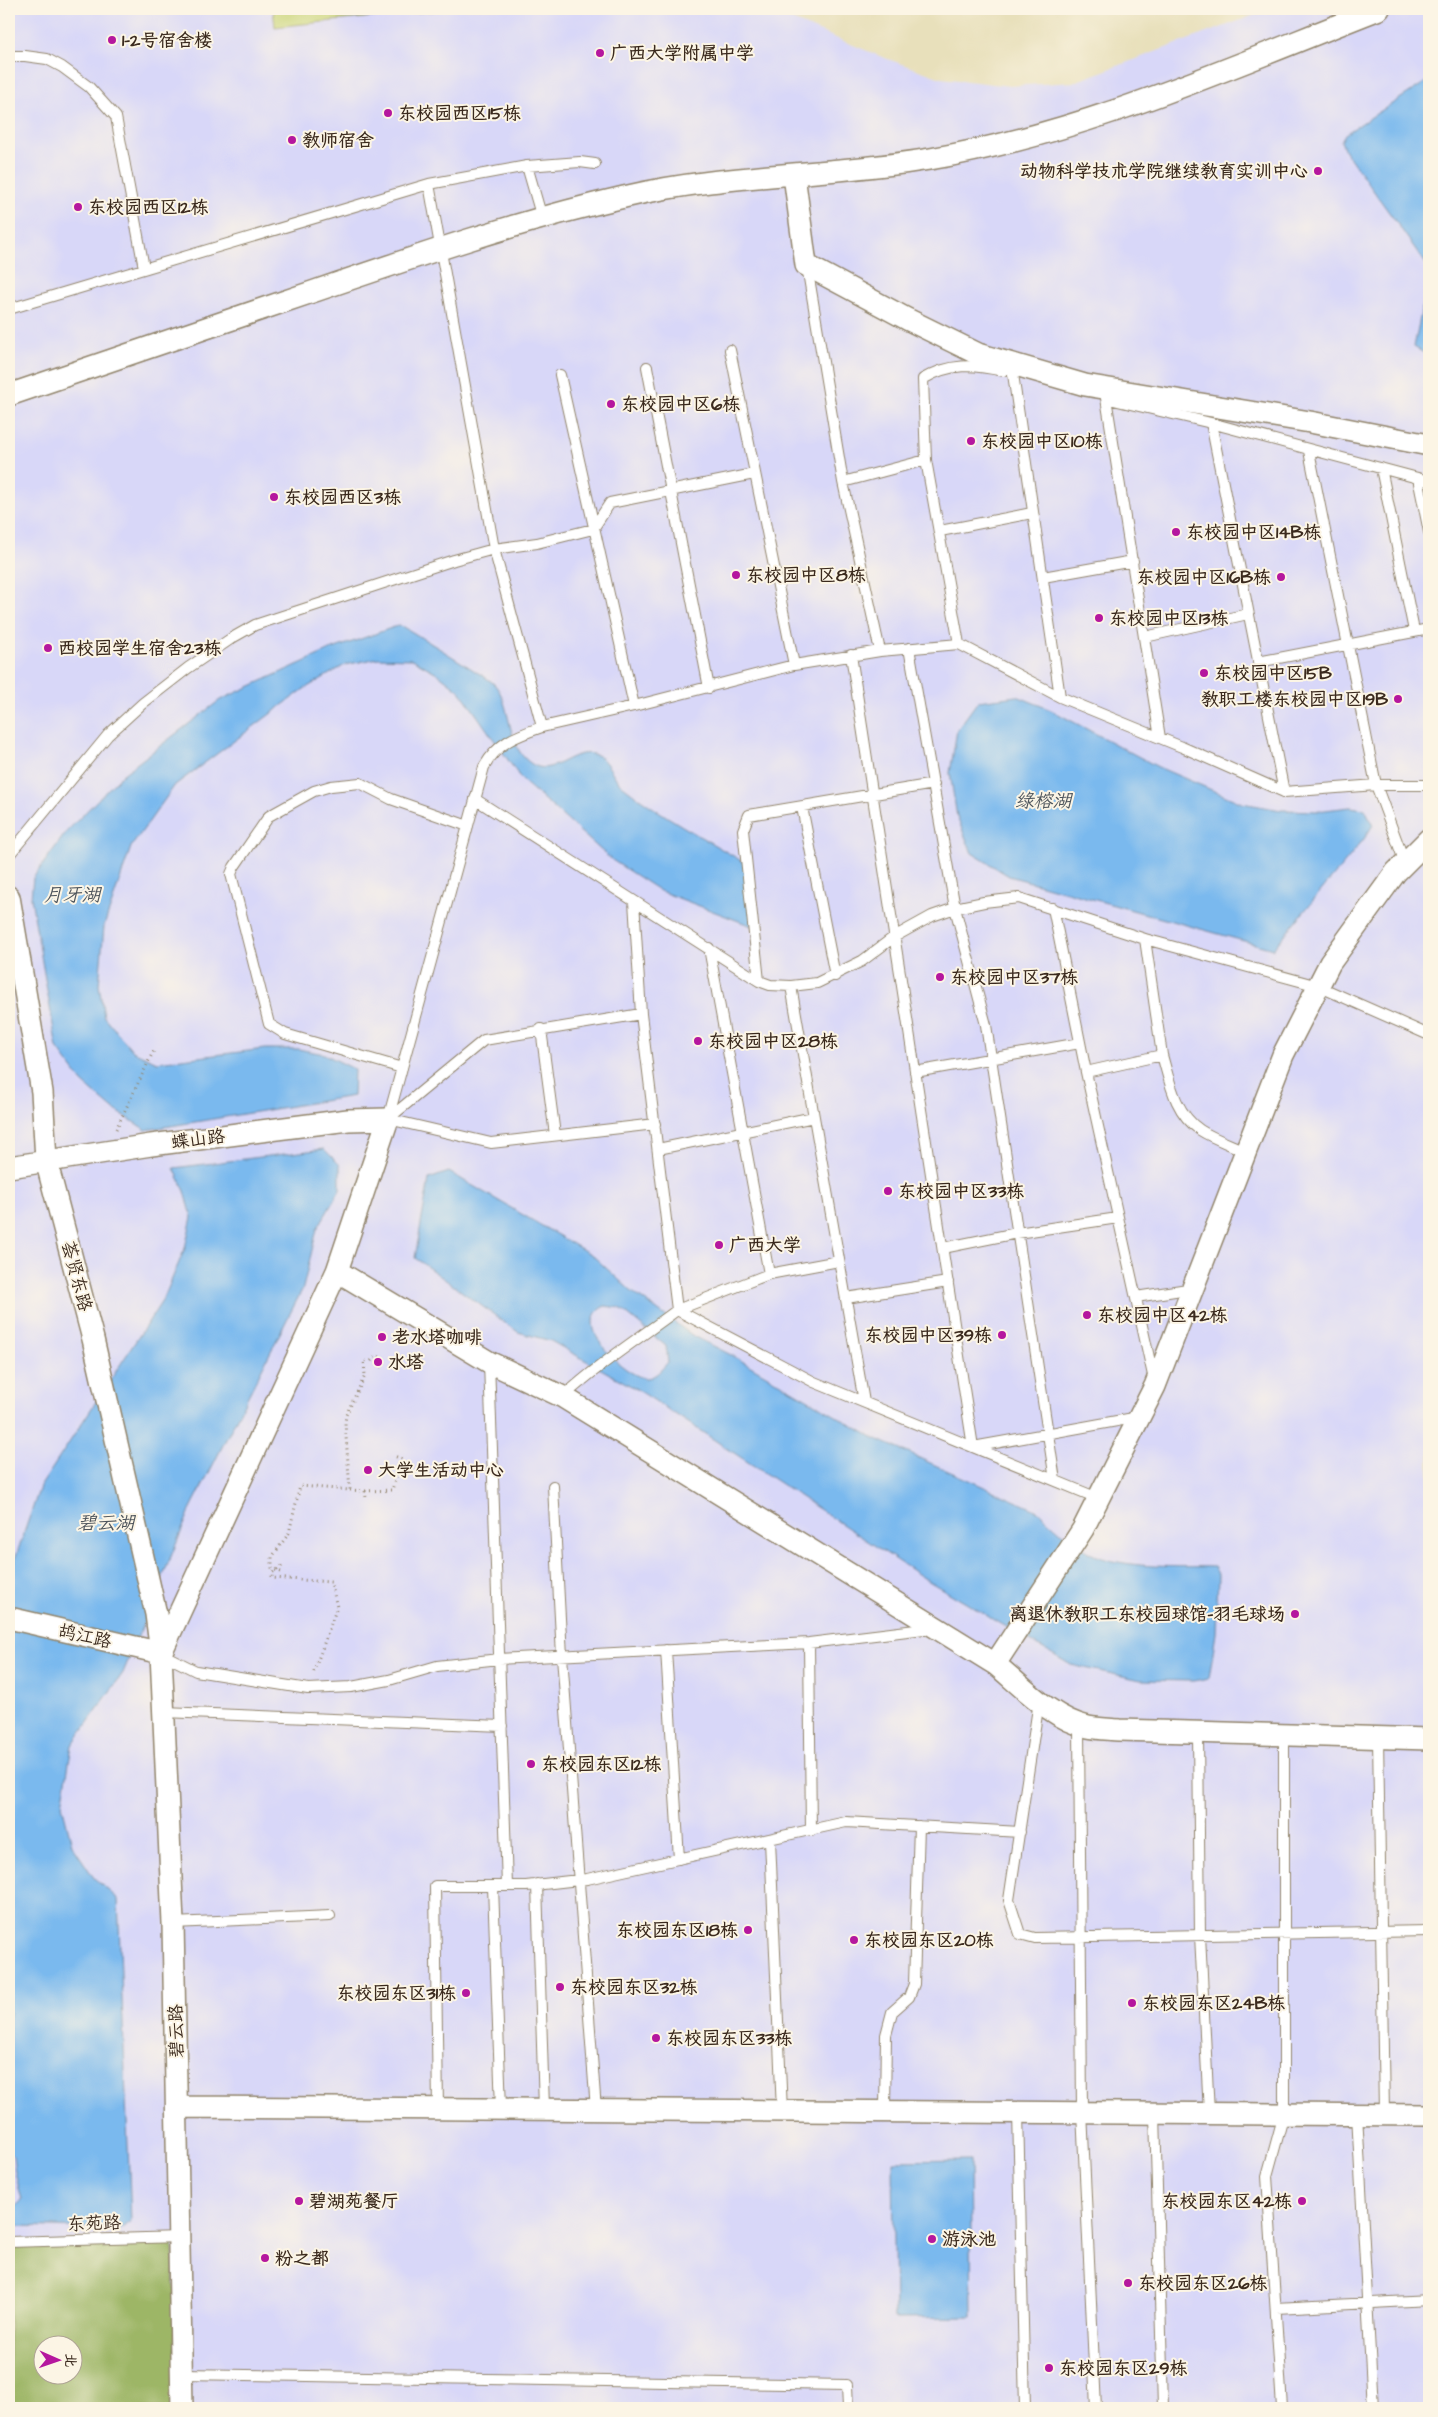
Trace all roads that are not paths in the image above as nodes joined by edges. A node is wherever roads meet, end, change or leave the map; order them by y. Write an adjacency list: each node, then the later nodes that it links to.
1 (1379, 9): 5 (street)
2 (9, 56): 10 (lane)
3 (595, 164): 4 (lane)
4 (527, 166): 6 (lane); 7 (lane)
5 (794, 175): 7 (street); 9 (street)
6 (429, 184): 8 (lane); 10 (lane)
7 (542, 218): 8 (street)
8 (440, 248): 16 (street); 32 (lane)
9 (806, 264): 19 (street); 26 (lane)
10 (144, 268): 11 (lane)
11 (9, 309)
12 (730, 350): 23 (lane)
13 (647, 367): 27 (lane)
14 (1013, 374): 17 (lane); 21 (lane); 28 (lane)
15 (560, 375): 29 (lane)
16 (9, 395)
17 (1106, 398): 18 (lane); 33 (lane)
18 (1211, 423): 20 (lane); 35 (lane)
19 (1429, 445)
20 (1309, 451): 22 (lane); 39 (lane)
21 (926, 460): 26 (lane); 30 (lane)
22 (1381, 468): 24 (lane); 37 (lane)
23 (754, 474): 27 (lane); 45 (lane)
24 (1418, 478): 25 (lane); 31 (lane)
25 (1429, 481)
26 (844, 482): 42 (lane)
27 (672, 489): 29 (lane); 46 (lane)
28 (1032, 513): 30 (lane); 34 (lane)
29 (593, 529): 32 (lane); 48 (lane)
30 (940, 530): 40 (lane)
31 (1429, 532)
32 (494, 549): 49 (lane); 60 (lane)
33 (1133, 561): 34 (lane); 38 (lane)
34 (1043, 577): 47 (lane)
35 (1248, 614): 38 (lane); 44 (lane)
36 (1429, 629): 37 (lane)
37 (1414, 631): 39 (lane)
38 (1144, 637): 50 (lane)
39 (1348, 643): 44 (lane); 52 (lane)
40 (959, 644): 41 (lane); 47 (lane)
41 (909, 648): 42 (lane); 51 (lane)
42 (880, 651): 43 (lane)
43 (851, 655): 45 (lane); 55 (lane)
44 (1258, 662): 54 (lane)
45 (794, 665): 46 (lane)
46 (710, 688): 48 (lane)
47 (1060, 697): 50 (lane)
48 (634, 706): 49 (lane)
49 (542, 727): 56 (lane)
50 (1160, 738): 54 (lane)
51 (934, 784): 55 (lane); 64 (lane)
52 (1376, 785): 53 (lane); 54 (lane); 61 (lane)
53 (1429, 785)
54 (1284, 792)
55 (873, 793): 57 (lane); 66 (lane)
56 (475, 799): 58 (lane); 62 (lane)
57 (802, 807): 69 (lane); 70 (lane)
58 (468, 826): 79 (lane); 79 (lane)
59 (1429, 839): 61 (street)
60 (9, 855)
61 (1405, 863): 72 (street)
62 (634, 901): 68 (lane); 73 (lane)
63 (9, 905): 89 (street, 荟贤东路)
64 (955, 908): 65 (lane); 66 (lane); 78 (lane)
65 (1053, 908): 67 (lane); 76 (lane)
66 (894, 937): 69 (lane); 80 (lane)
67 (1145, 939): 72 (lane); 77 (lane)
68 (709, 948): 70 (lane); 85 (lane)
69 (835, 976): 71 (lane)
70 (759, 981): 71 (lane)
71 (791, 986): 82 (lane)
72 (1318, 986): 75 (lane); 88 (street)
73 (641, 1014): 74 (lane); 84 (lane)
74 (541, 1029): 83 (lane); 86 (lane)
75 (1429, 1035)
76 (1080, 1043): 78 (lane); 81 (lane)
77 (1162, 1056): 81 (lane); 88 (lane)
78 (991, 1058): 80 (lane); 92 (lane)
79 (402, 1068): 83 (lane)
80 (915, 1072): 93 (lane)
81 (1086, 1072): 91 (lane)
82 (814, 1117): 85 (lane); 94 (lane)
83 (388, 1119): 86 (lane); 89 (street, 蝶山路); 95 (street)
84 (655, 1124): 86 (lane); 87 (lane)
85 (742, 1132): 87 (lane); 96 (lane)
86 (555, 1135)
87 (658, 1149): 101 (lane)
88 (1246, 1152): 98 (street)
89 (46, 1160): 90 (street, 蝶山路); 116 (street, 荟贤东路)
90 (9, 1167)
91 (1118, 1218): 92 (lane); 99 (lane)
92 (1017, 1233): 93 (lane); 107 (lane)
93 (943, 1248): 97 (lane)
94 (839, 1262): 96 (lane); 100 (lane)
95 (338, 1271): 102 (street); 116 (street)
96 (769, 1274): 101 (lane)
97 (948, 1282): 100 (lane); 108 (lane)
98 (1194, 1288): 99 (lane); 103 (street)
99 (1136, 1297): 103 (lane)
100 (846, 1298): 105 (lane)
101 (673, 1313): 104 (lane); 105 (lane)
102 (489, 1362): 104 (street); 118 (lane)
103 (1155, 1386): 106 (street)
104 (563, 1397): 113 (street)
105 (864, 1402): 108 (lane)
106 (1140, 1416): 107 (lane); 111 (street)
107 (1048, 1433): 108 (lane); 109 (lane)
108 (973, 1447): 109 (lane)
109 (1055, 1480): 111 (lane)
110 (553, 1486): 117 (lane)
111 (1100, 1499): 119 (street)
112 (9, 1618): 116 (street, 鸪江路)
113 (934, 1628): 114 (lane); 119 (street)
114 (809, 1642): 115 (lane); 129 (lane)
115 (666, 1650): 117 (lane); 132 (lane)
116 (161, 1653): 118 (lane); 121 (street, 碧云路)
117 (562, 1656): 118 (lane); 133 (lane)
118 (499, 1659): 123 (lane)
119 (995, 1664): 120 (street)
120 (1039, 1700): 122 (street); 130 (lane)
121 (164, 1712): 123 (lane); 138 (street, 碧云路)
122 (1079, 1724): 124 (street); 143 (lane)
123 (502, 1726): 136 (lane)
124 (1198, 1732): 125 (street); 142 (lane)
125 (1284, 1735): 126 (street); 141 (lane)
126 (1378, 1738): 127 (street); 140 (lane)
127 (1429, 1739)
128 (919, 1826): 129 (lane); 130 (lane); 150 (lane)
129 (810, 1831): 131 (lane)
130 (1020, 1832): 143 (lane)
131 (770, 1840): 132 (lane); 149 (lane)
132 (679, 1859): 133 (lane)
133 (580, 1880): 134 (lane); 148 (lane)
134 (537, 1884): 136 (lane); 147 (lane)
135 (493, 1886): 136 (lane); 145 (lane); 146 (lane)
136 (507, 1886)
137 (330, 1916): 138 (lane)
138 (173, 1922): 144 (street, 碧云路)
139 (1429, 1931): 140 (lane)
140 (1381, 1932): 141 (lane); 157 (lane)
141 (1284, 1933): 142 (lane); 155 (lane)
142 (1200, 1935): 143 (lane); 154 (lane)
143 (1080, 1937): 152 (lane)
144 (178, 2107): 145 (street); 159 (street, 碧云路)
145 (438, 2109): 146 (street)
146 (501, 2109): 147 (street)
147 (544, 2109): 148 (street)
148 (596, 2110): 149 (street)
149 (782, 2111): 150 (street)
150 (885, 2111): 151 (street)
151 (1018, 2112): 152 (street); 167 (lane)
152 (1082, 2112): 153 (street); 168 (lane)
153 (1155, 2113): 154 (street); 169 (lane)
154 (1209, 2113): 155 (street)
155 (1284, 2114): 156 (street); 163 (lane)
156 (1357, 2114): 157 (street); 162 (lane)
157 (1384, 2114): 158 (street)
158 (1429, 2115)
159 (180, 2236): 160 (lane, 东苑路); 164 (street, 碧云路)
160 (9, 2242)
161 (1429, 2300): 162 (lane)
162 (1367, 2303): 163 (lane); 171 (lane)
163 (1276, 2308): 170 (lane)
164 (182, 2374): 165 (street, 碧云路); 166 (lane)
165 (182, 2408)
166 (848, 2408)
167 (1025, 2408)
168 (1096, 2408)
169 (1163, 2408)
170 (1282, 2408)
171 (1373, 2408)

